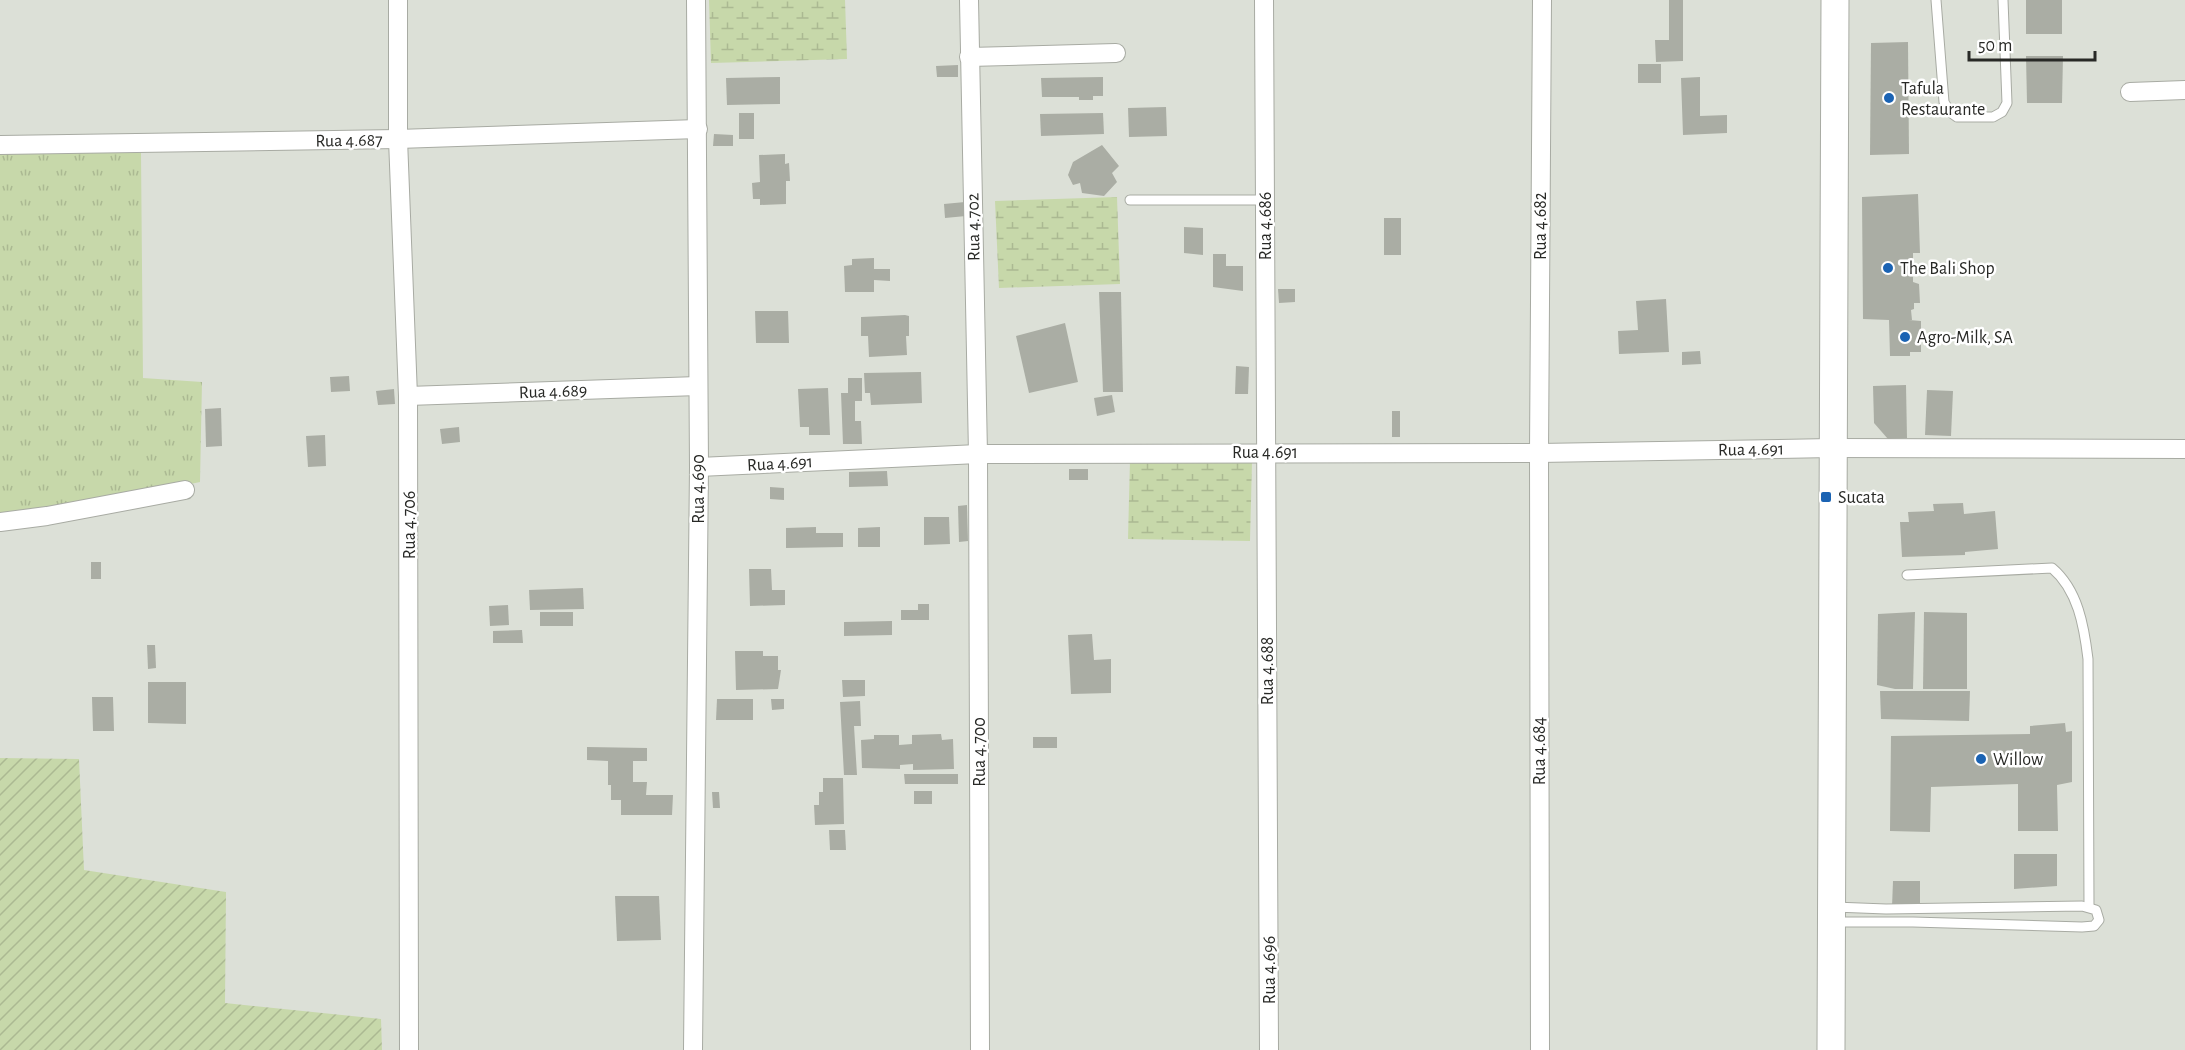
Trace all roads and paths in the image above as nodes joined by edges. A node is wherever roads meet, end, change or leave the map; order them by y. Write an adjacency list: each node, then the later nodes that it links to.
1 (398, 0): 14 (street, Rua 4.706)
2 (696, 0): 13 (street, Rua 4.690)
3 (969, 0): 10 (street, Rua 4.702)
4 (1264, 0): 17 (street, Rua 4.686)
5 (1542, 0): 23 (street, Rua 4.682)
6 (1835, 0): 20 (main road)
7 (1936, 0): 8 (lane)
8 (2003, 0)
9 (1116, 53): 10 (street)
10 (969, 57): 24 (street, Rua 4.702)
11 (2185, 90): 12 (street)
12 (2130, 92)
13 (698, 129): 14 (street, Rua 4.687); 18 (street, Rua 4.690)
14 (398, 139): 15 (street, Rua 4.687); 19 (street, Rua 4.706)
15 (0, 145)
16 (1130, 200): 17 (lane)
17 (1265, 200): 22 (street, Rua 4.686)
18 (698, 386): 19 (street, Rua 4.689); 25 (street, Rua 4.690)
19 (408, 396): 32 (street, Rua 4.706)
20 (1832, 448): 21 (street, Rua 4.691); 23 (street, Rua 4.691); 31 (main road)
21 (2185, 449)
22 (1266, 452): 23 (street, Rua 4.691); 24 (street, Rua 4.691); 29 (street, Rua 4.688)
23 (1539, 453): 36 (street, Rua 4.684)
24 (978, 454): 25 (street, Rua 4.691); 34 (street, Rua 4.700)
25 (699, 467): 33 (street, Rua 4.690)
26 (185, 490): 27 (street)
27 (0, 522)
28 (1907, 575): 30 (lane)
29 (1269, 891): 35 (street, Rua 4.696)
30 (2089, 907): 31 (lane); 31 (lane)
31 (1832, 914): 37 (main road)
32 (409, 1050)
33 (693, 1050)
34 (980, 1050)
35 (1269, 1050)
36 (1540, 1050)
37 (1831, 1050)

